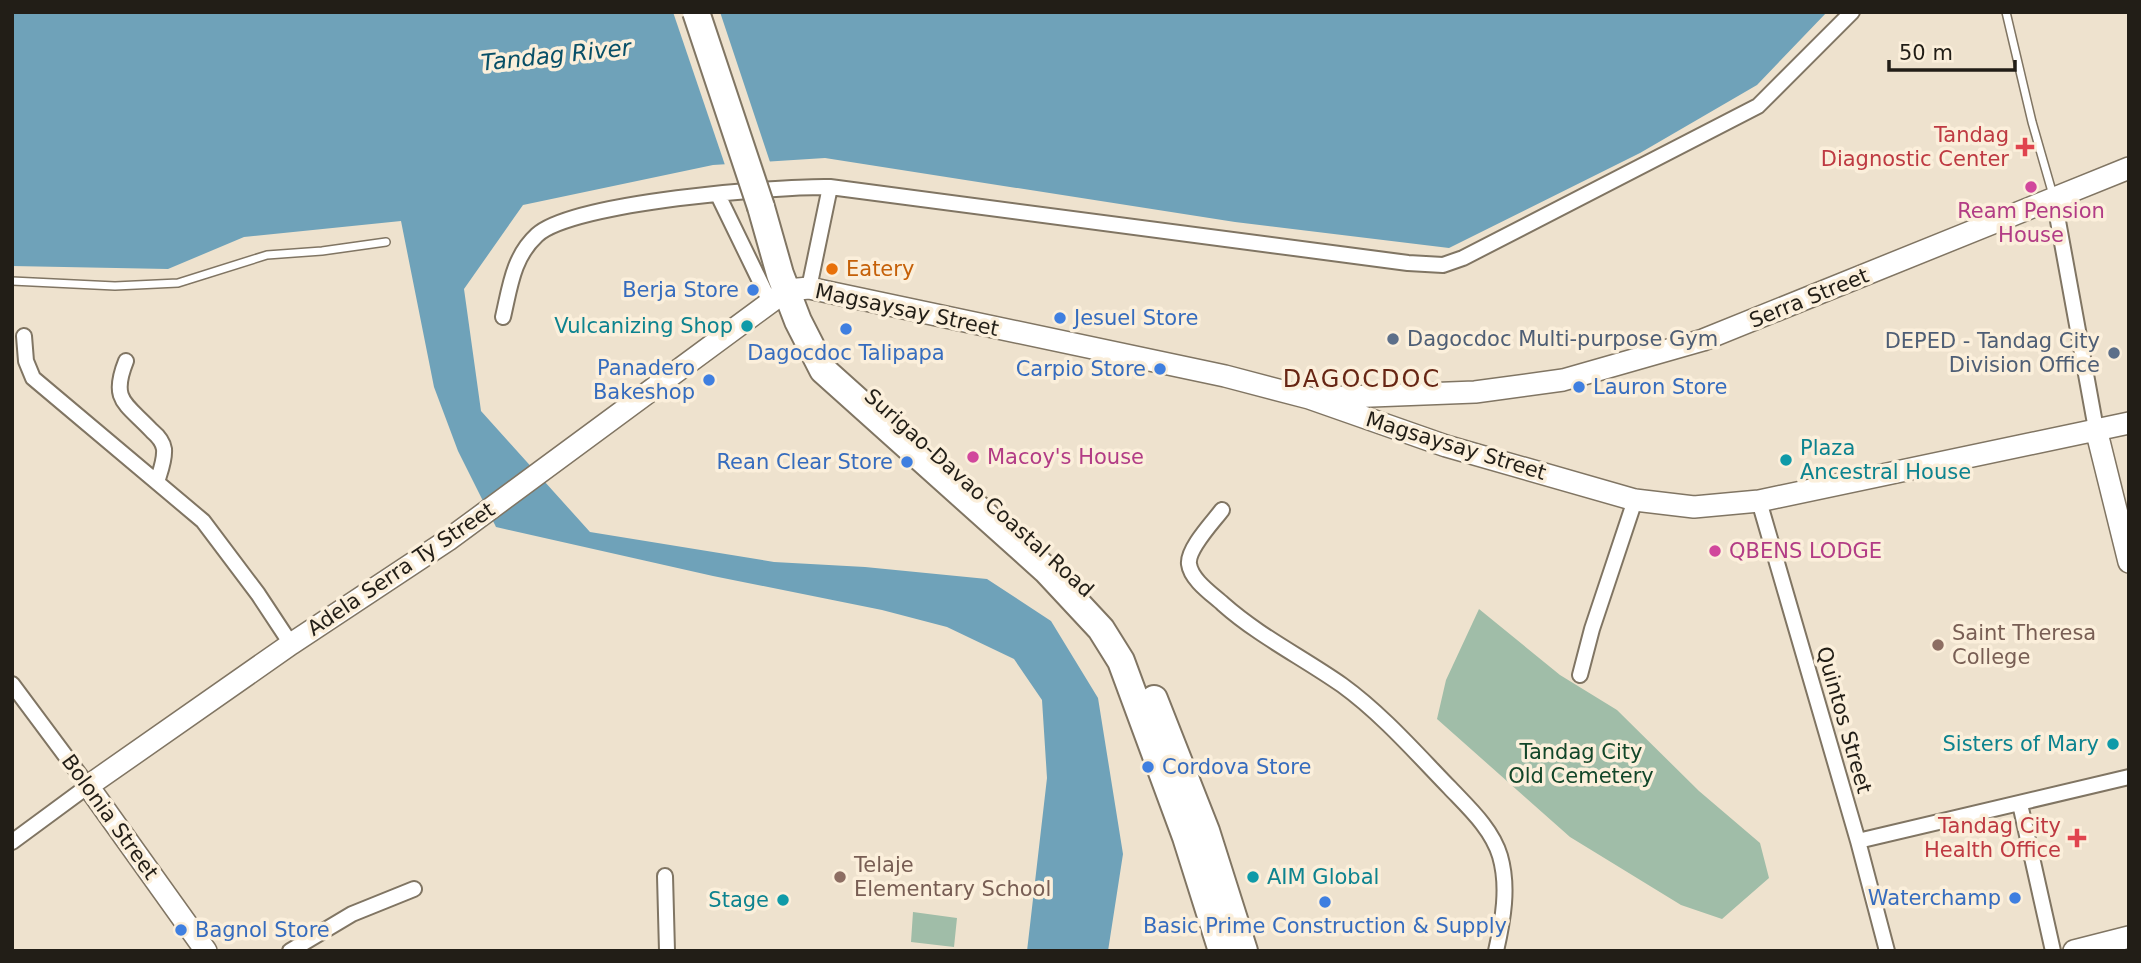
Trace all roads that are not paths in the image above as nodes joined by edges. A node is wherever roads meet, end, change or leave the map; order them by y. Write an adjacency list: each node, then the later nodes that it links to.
1 (696, 12): 10 (highway, Surigao-Davao Coastal Road, bridge)
2 (1852, 12): 5 (street)
3 (2006, 12): 7 (lane)
4 (2129, 168): 7 (main road, Serra Street)
5 (830, 187): 6 (street); 10 (street)
6 (718, 195): 10 (street); 11 (street)
7 (2054, 199): 14 (main road, Serra Street); 16 (street)
8 (386, 242): 9 (lane)
9 (12, 281)
10 (789, 294): 14 (main road, Magsaysay Street); 22 (main road, Adela Serra Ty Street); 28 (highway, Surigao-Davao Coastal Road)
11 (503, 317)
12 (24, 336): 17 (street)
13 (126, 361): 17 (street)
14 (1309, 398): 18 (main road, Magsaysay Street)
15 (2129, 423): 16 (main road, Magsaysay Street)
16 (2096, 429): 19 (main road, Magsaysay Street); 21 (main road)
17 (157, 482): 22 (street)
18 (1635, 500): 19 (main road, Magsaysay Street); 23 (street)
19 (1759, 501): 29 (street, Quintos Street)
20 (1222, 510): 39 (street)
21 (2129, 562)
22 (291, 644): 26 (main road, Adela Serra Ty Street)
23 (1580, 675)
24 (12, 684): 26 (street, Bolonia Street)
25 (2129, 777): 27 (street)
26 (88, 786): 30 (street, Adela Serra Ty Street); 34 (main road, Bolonia Street)
27 (2020, 804): 29 (street); 41 (street)
28 (1196, 834): 37 (highway, Surigao-Davao Coastal Road); 38 (highway, Surigao-Davao Coastal Road)
29 (1858, 841): 40 (street, Quintos Street)
30 (12, 842)
31 (665, 876): 36 (street)
32 (414, 889): 35 (street)
33 (2129, 937): 42 (main road)
34 (206, 951)
35 (289, 951)
36 (667, 951)
37 (1222, 951)
38 (1244, 951)
39 (1496, 951)
40 (1887, 951)
41 (2053, 951)
42 (2074, 951)

